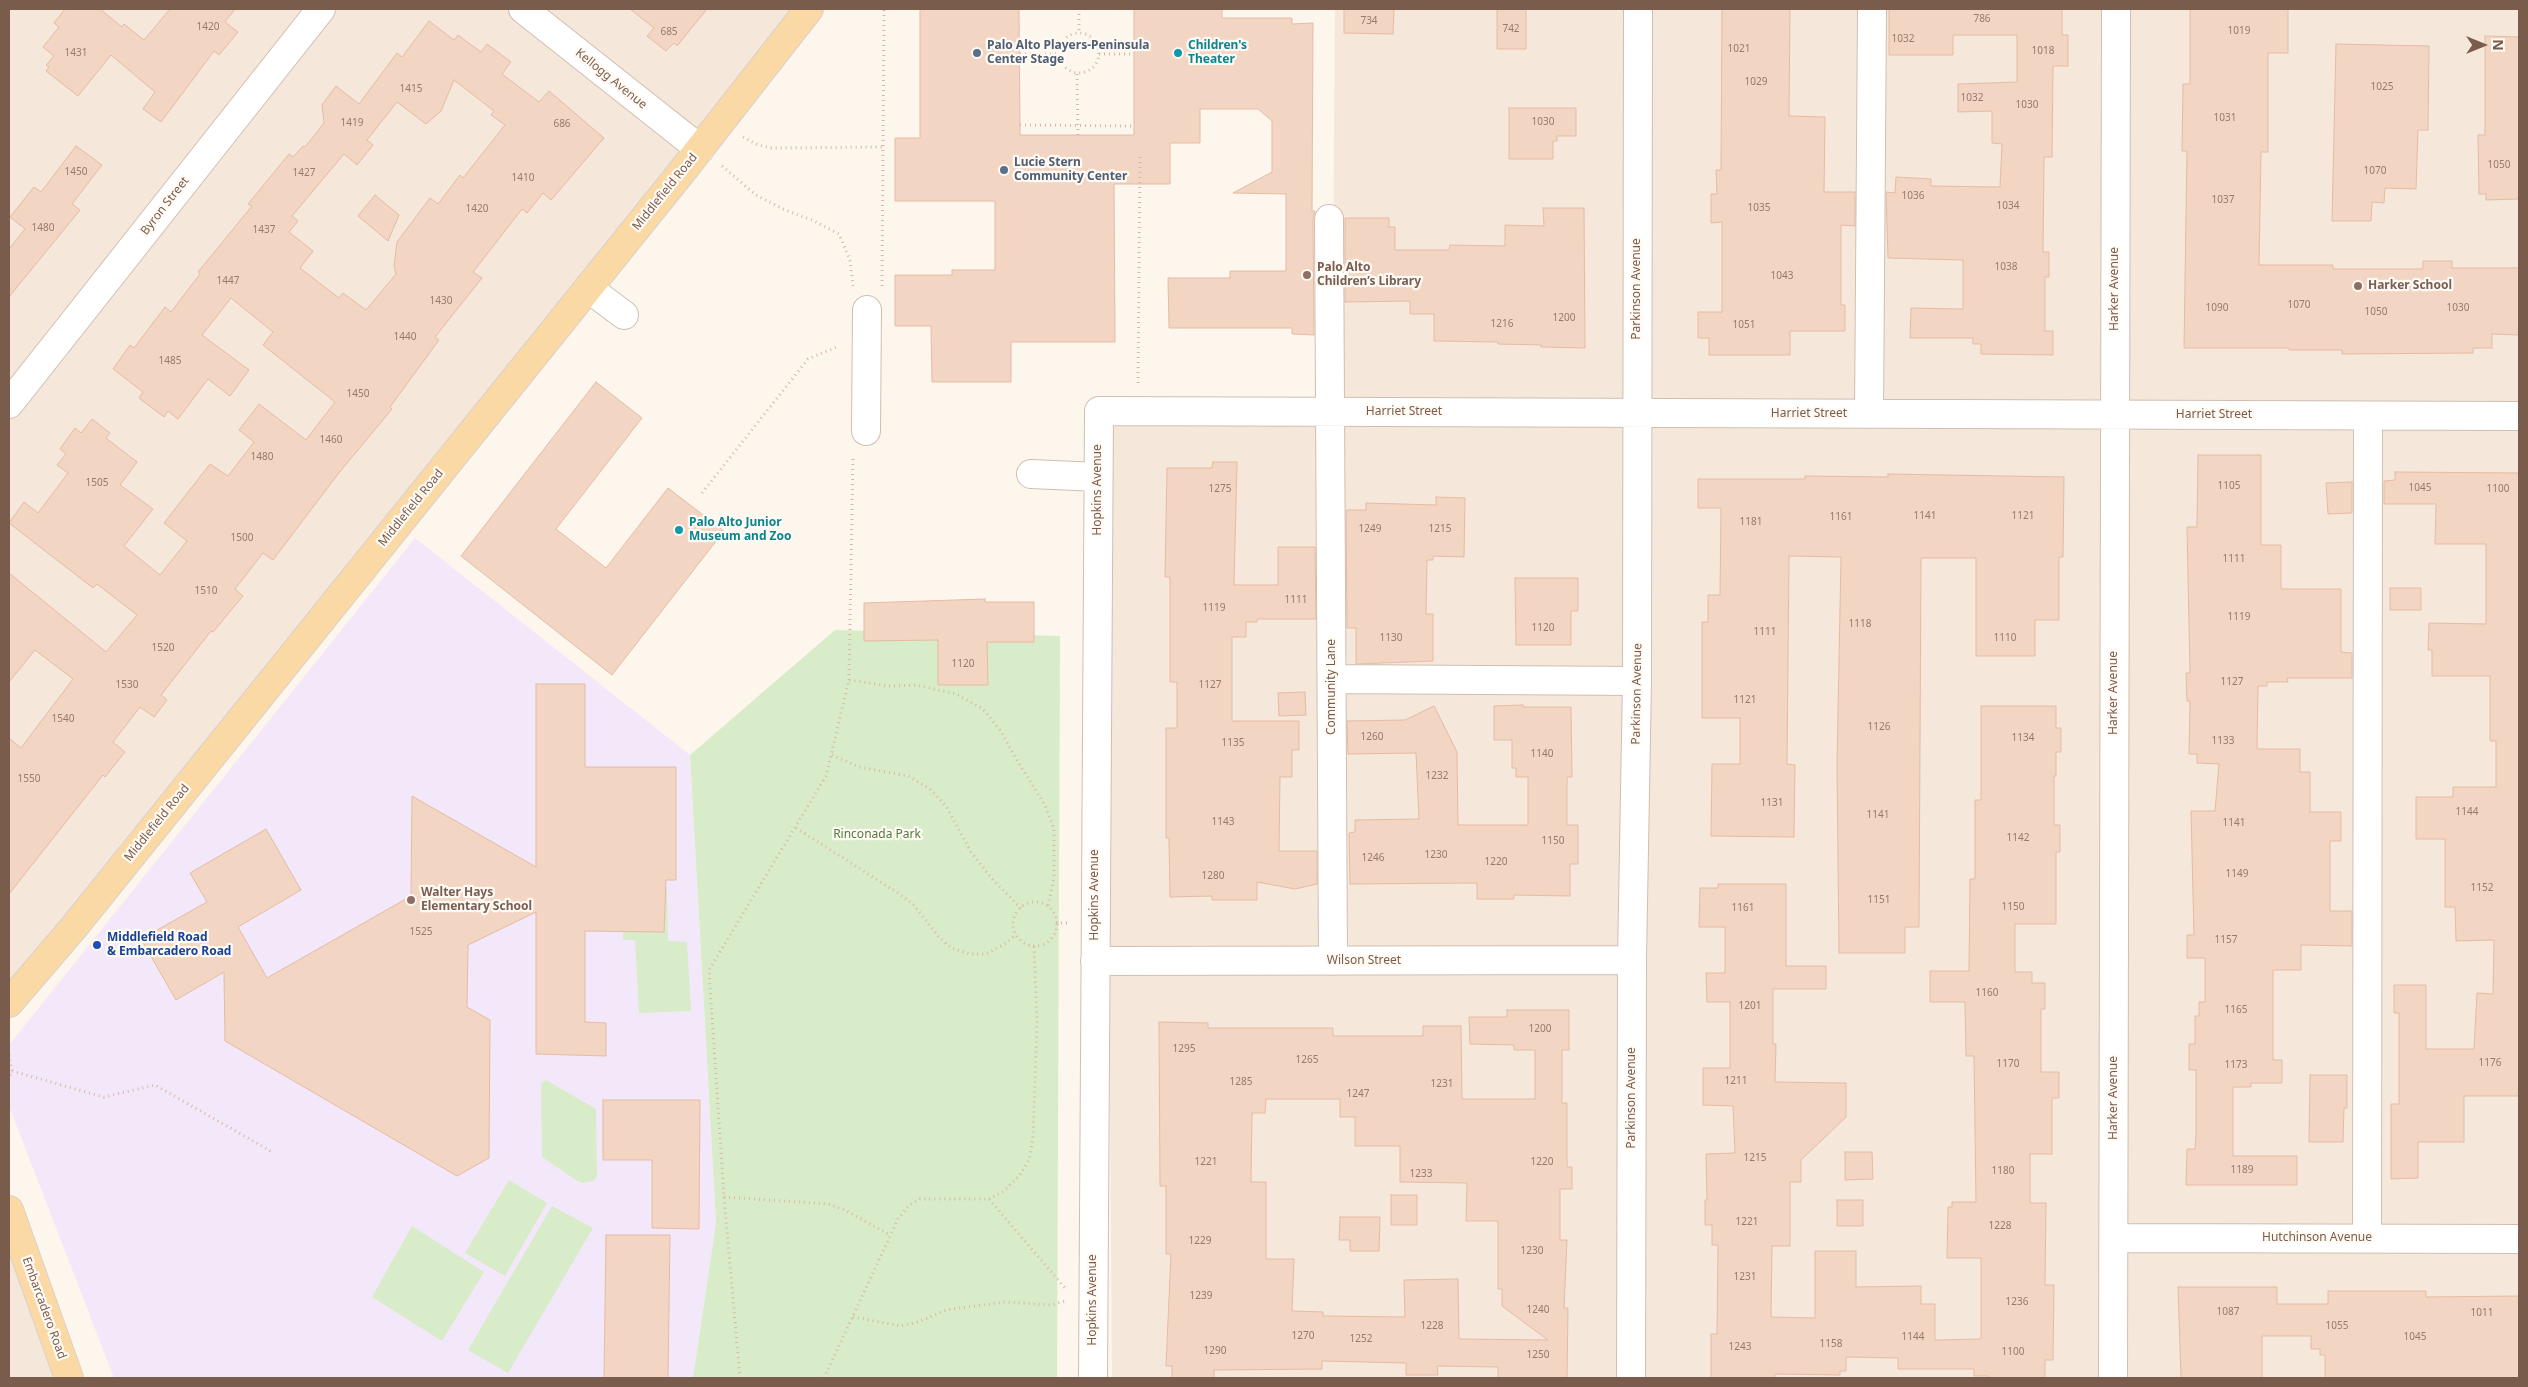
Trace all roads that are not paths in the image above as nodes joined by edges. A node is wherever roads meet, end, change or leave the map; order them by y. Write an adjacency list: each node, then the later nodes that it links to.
1 (321, 9): 12 (street, Byron Street)
2 (523, 9): 7 (street, Kellogg Avenue)
3 (809, 9): 7 (main road, Middlefield Road)
4 (1638, 9): 15 (street, Parkinson Avenue)
5 (1872, 9): 16 (street)
6 (2116, 9): 17 (street, Harker Avenue)
7 (700, 149): 9 (main road, Middlefield Road)
8 (1329, 219): 14 (street, Community Lane)
9 (588, 288): 11 (street); 28 (main road, Middlefield Road)
10 (860, 300): 20 (street)
11 (624, 315)
12 (9, 404)
13 (1099, 411): 14 (street, Harriet Street); 22 (street, Hopkins Avenue)
14 (1329, 412): 15 (street, Harriet Street); 23 (street, Community Lane)
15 (1637, 414): 16 (street, Harriet Street); 24 (street, Parkinson Avenue)
16 (1869, 414): 17 (street, Harriet Street)
17 (2114, 414): 18 (street, Harriet Street); 30 (street, Harker Avenue)
18 (2368, 416): 19 (street, Harriet Street); 31 (street)
19 (2519, 416)
20 (860, 440)
21 (1031, 474): 22 (street)
22 (1098, 477): 26 (street, Hopkins Avenue)
23 (1332, 678): 24 (street); 27 (street, Community Lane)
24 (1637, 681): 25 (street, Parkinson Avenue)
25 (1632, 960): 27 (street, Wilson Street); 35 (street, Parkinson Avenue)
26 (1095, 961): 27 (street, Wilson Street); 34 (street, Hopkins Avenue)
27 (1333, 961)
28 (9, 1003)
29 (9, 1210): 33 (main road, Embarcadero Road)
30 (2114, 1238): 31 (street, Hutchinson Avenue); 36 (street, Harker Avenue)
31 (2367, 1238): 32 (street, Hutchinson Avenue)
32 (2519, 1240)
33 (68, 1378)
34 (1093, 1378)
35 (1631, 1378)
36 (2113, 1378)

